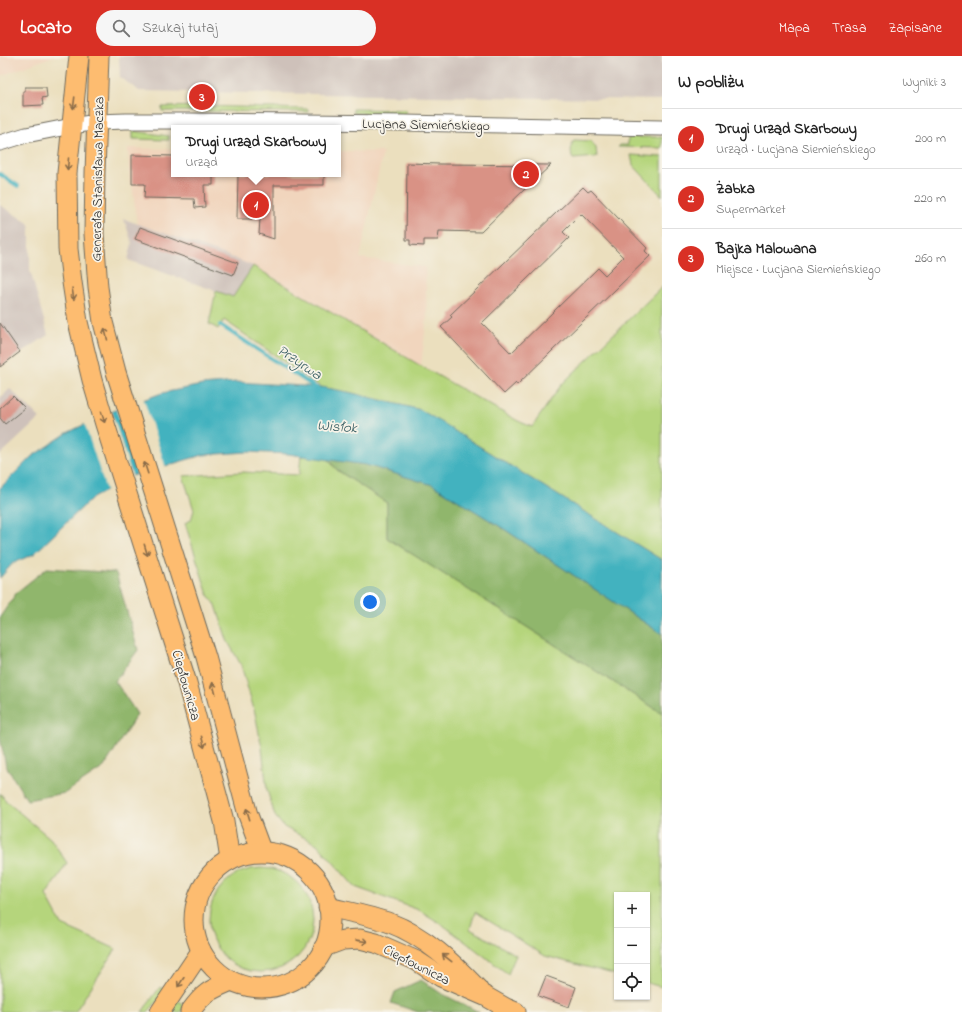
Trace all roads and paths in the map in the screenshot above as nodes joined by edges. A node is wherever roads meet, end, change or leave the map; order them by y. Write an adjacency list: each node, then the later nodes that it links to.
1 (79, 56): 4 (main road, Generała Stanisława Maczka, one-way to 4)
2 (99, 56): 3 (main road, Generała Stanisława Maczka)
3 (97, 122): 4 (street, Lucjana Siemieńskiego); 5 (street, Lucjana Siemieńskiego); 7 (main road, Generała Stanisława Maczka, one-way to 3)
4 (72, 126): 6 (street, Lucjana Siemieńskiego); 8 (main road, Generała Stanisława Maczka, one-way to 8)
5 (662, 128)
6 (4, 142)
7 (158, 505): 9 (main road, Ciepłownicza, one-way to 7)
8 (134, 513): 10 (main road, Ciepłownicza, one-way to 10)
9 (261, 850): 10 (main road); 11 (main road)
10 (230, 860): 13 (main road)
11 (328, 907): 12 (main road); 15 (main road, Ciepłownicza, one-way to 11)
12 (324, 947): 14 (main road); 15 (main road, Ciepłownicza, one-way to 15)
13 (201, 950): 14 (main road); 16 (main road, one-way to 16)
14 (231, 981): 17 (main road)
15 (485, 996): 18 (main road, Ciepłownicza)
16 (160, 1012)
17 (190, 1012)
18 (516, 1012)

